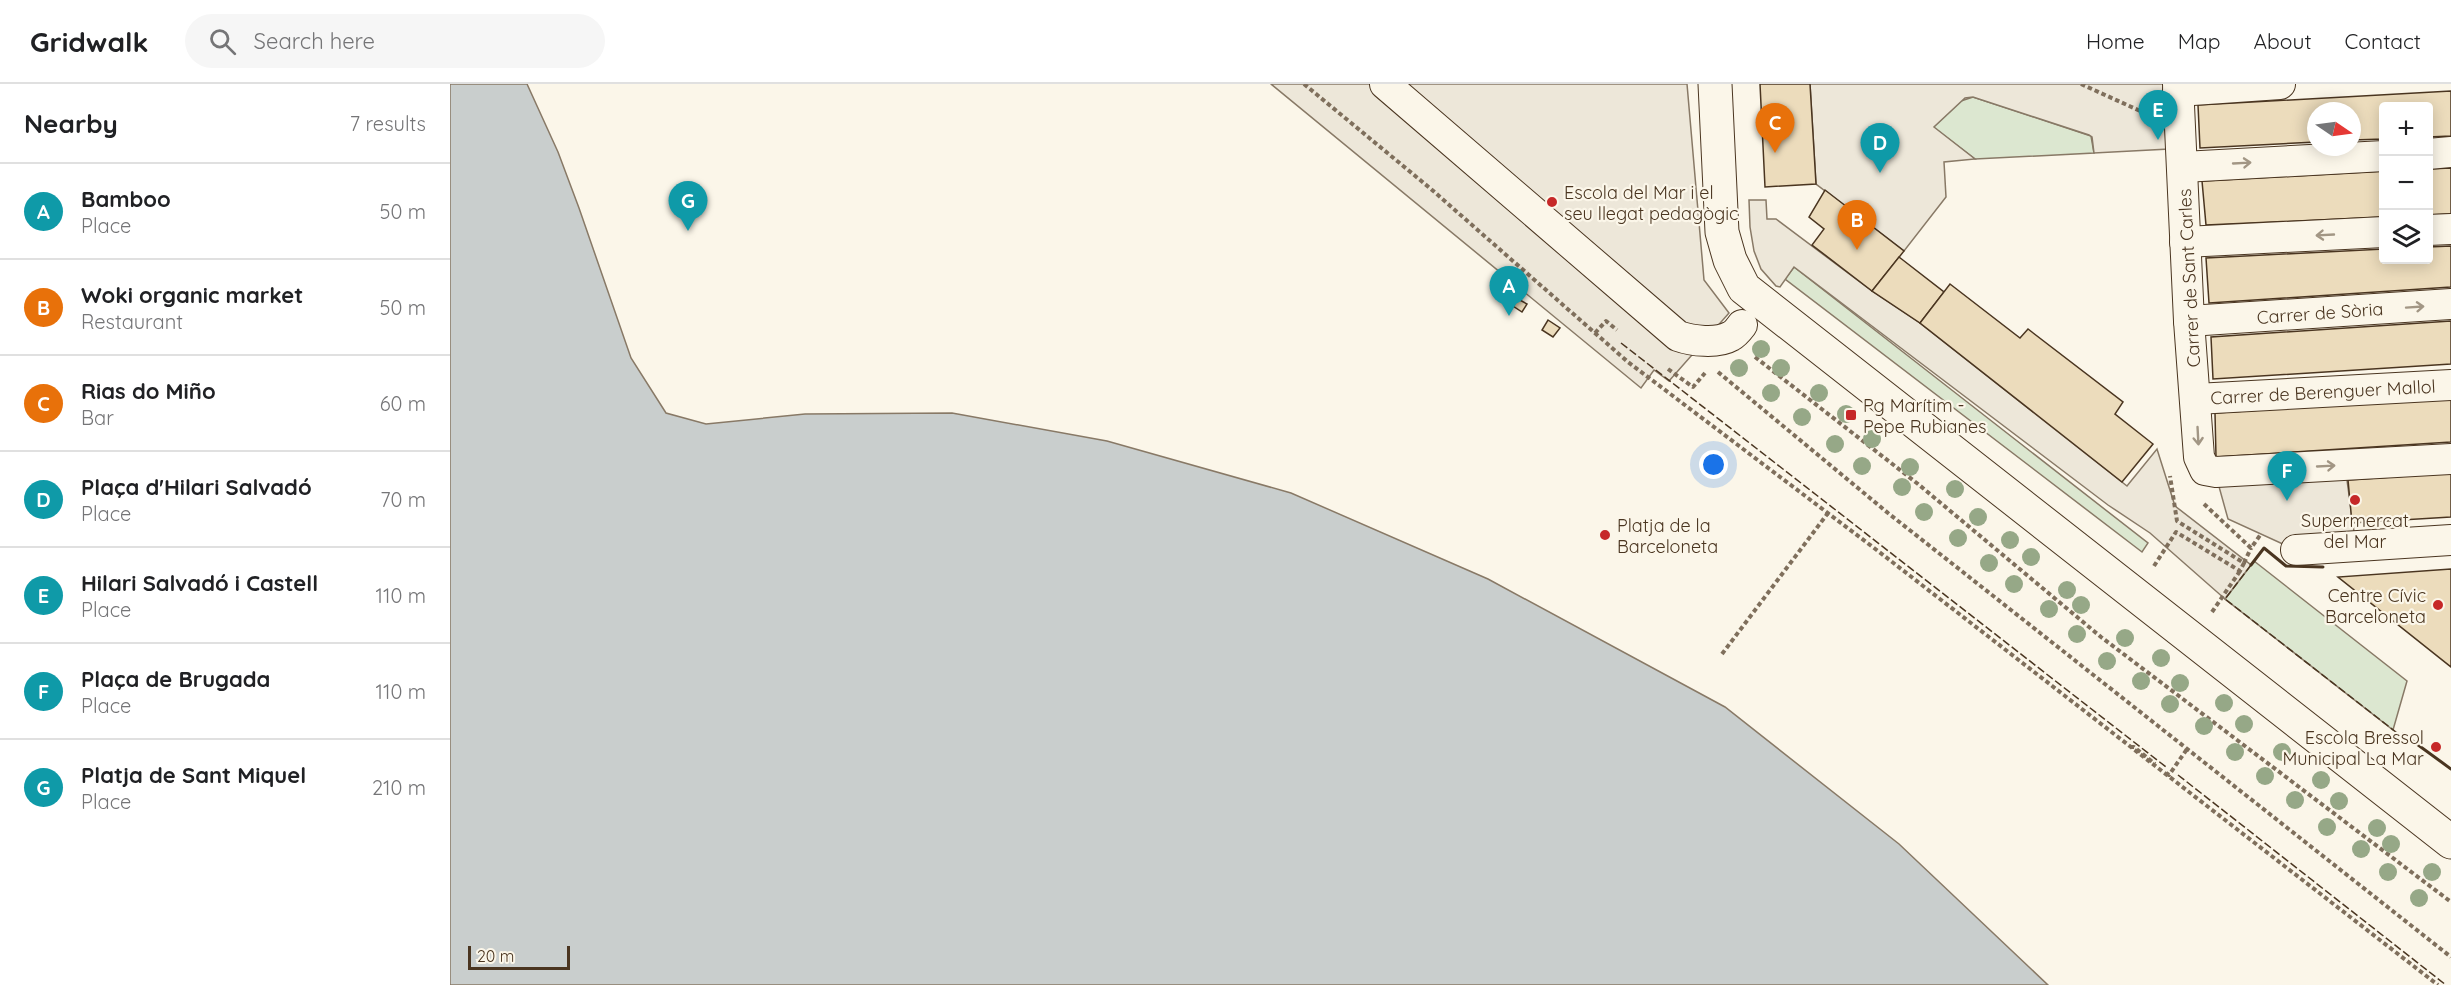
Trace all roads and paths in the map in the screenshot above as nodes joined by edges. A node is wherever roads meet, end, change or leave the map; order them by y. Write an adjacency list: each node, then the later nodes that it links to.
1 (1304, 84): 19 (path)
2 (1385, 84): 18 (street)
3 (1715, 84): 39 (street)
4 (2081, 84): 7 (path)
5 (2280, 84): 6 (street)
6 (2178, 87): 11 (street, Carrer de Sant Carles)
7 (2157, 119)
8 (2451, 152): 9 (street)
9 (2433, 154)
10 (2379, 156): 11 (street, one-way to 10)
11 (2184, 167): 15 (street, Carrer de Sant Carles)
12 (2451, 229): 13 (street)
13 (2433, 230)
14 (2379, 232): 15 (street, one-way to 15)
15 (2185, 242): 17 (street, Carrer de Sant Carles)
16 (2451, 304): 17 (street, Carrer de Sòria, one-way to 16)
17 (2189, 321): 23 (street, Carrer de Sant Carles)
18 (1736, 331): 40 (path)
19 (1594, 333): 20 (path); 27 (path)
20 (1625, 336)
21 (2451, 385): 23 (street, Carrer de Berenguer Mallol)
22 (1694, 387): 38 (path)
23 (2196, 399): 24 (street, Carrer de Sant Carles, one-way to 24)
24 (2451, 459)
25 (2169, 474): 32 (path)
26 (2200, 499): 30 (path)
27 (1828, 513): 36 (path); 37 (path)
28 (2261, 534): 30 (path)
29 (2451, 540): 31 (street)
30 (2251, 548): 32 (path)
31 (2296, 550)
32 (2244, 563): 33 (path)
33 (2240, 571): 34 (path); 35 (path)
34 (2150, 572)
35 (2210, 614)
36 (1722, 654)
37 (2128, 747): 38 (path); 42 (path)
38 (2187, 749): 41 (path)
39 (2451, 842)
40 (2451, 902)
41 (2451, 957)
42 (2438, 985)

